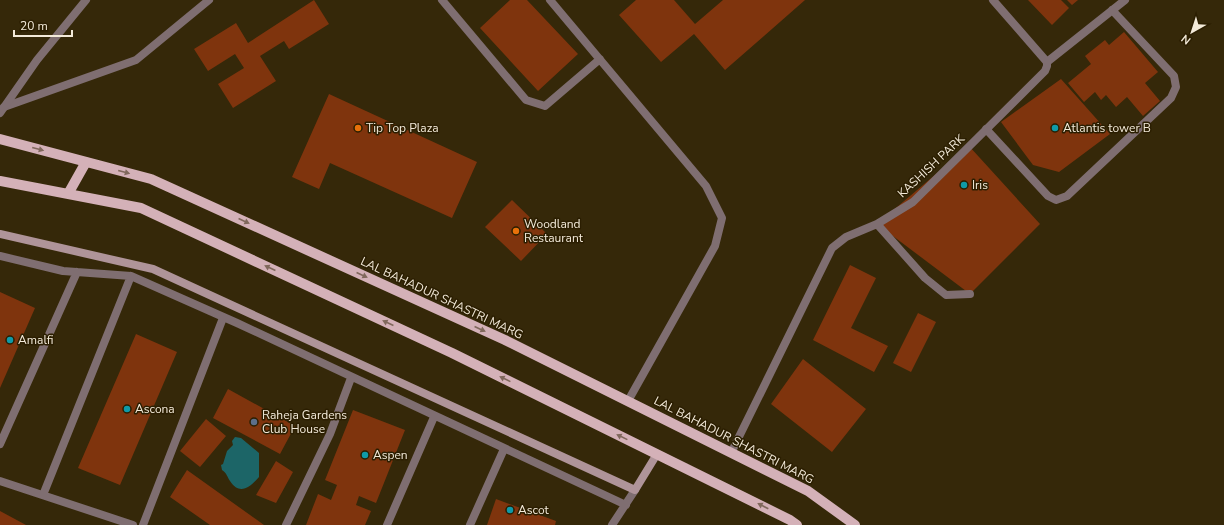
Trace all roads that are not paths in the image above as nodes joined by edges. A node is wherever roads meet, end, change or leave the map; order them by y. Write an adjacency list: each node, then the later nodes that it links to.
1 (86, 0): 10 (street)
2 (209, 0): 10 (street)
3 (442, 0): 8 (street)
4 (550, 0): 8 (street)
5 (993, 0): 9 (street)
6 (1125, 0): 7 (street, KASHISH PARK)
7 (1112, 10): 9 (street, KASHISH PARK); 11 (street)
8 (600, 60): 24 (street)
9 (1047, 62): 11 (street, KASHISH PARK)
10 (2, 110)
11 (986, 129): 16 (street, KASHISH PARK)
12 (0, 138): 13 (main road, LAL BAHADUR SHASTRI MARG, one-way to 13)
13 (86, 162): 15 (main road); 24 (main road, LAL BAHADUR SHASTRI MARG, one-way to 24)
14 (0, 181): 15 (main road)
15 (68, 194): 29 (main road, one-way to 15)
16 (877, 224): 21 (street); 28 (street, KASHISH PARK)
17 (0, 234): 31 (street)
18 (0, 256): 19 (street)
19 (77, 272): 20 (street); 26 (street)
20 (131, 276): 22 (street); 32 (street)
21 (970, 294)
22 (222, 318): 23 (street); 35 (street)
23 (351, 378): 25 (street); 36 (street)
24 (628, 401): 28 (main road, LAL BAHADUR SHASTRI MARG)
25 (434, 417): 27 (street); 37 (street)
26 (0, 444)
27 (504, 449): 33 (street); 38 (street)
28 (731, 453): 41 (main road, LAL BAHADUR SHASTRI MARG)
29 (657, 454): 31 (street); 40 (main road, one-way to 29)
30 (0, 481): 32 (street)
31 (635, 490): 33 (street)
32 (43, 495): 34 (street)
33 (626, 505): 39 (street)
34 (133, 525)
35 (142, 525)
36 (286, 525)
37 (387, 525)
38 (470, 525)
39 (612, 525)
40 (797, 525)
41 (855, 525)

